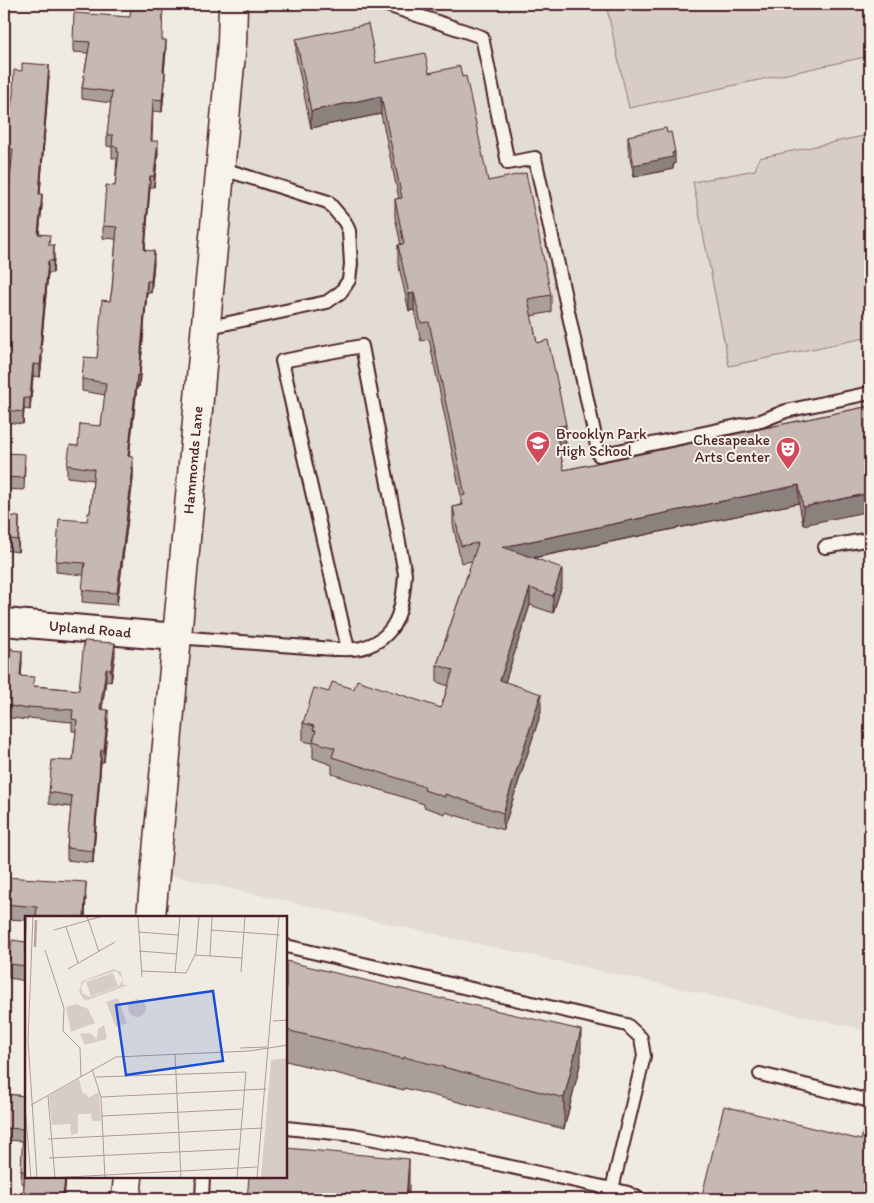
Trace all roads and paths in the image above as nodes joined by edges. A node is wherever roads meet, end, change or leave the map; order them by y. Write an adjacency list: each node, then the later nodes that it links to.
1 (233, 4): 3 (street, Hammonds Lane)
2 (384, 4): 5 (lane)
3 (220, 168): 4 (street, Hammonds Lane); 4 (lane)
4 (205, 328): 9 (street, Hammonds Lane)
5 (870, 393)
6 (870, 539): 7 (lane)
7 (825, 547)
8 (4, 622): 9 (street, Upland Road)
9 (176, 637): 10 (lane); 11 (street, Hammonds Lane)
10 (348, 649): 10 (lane)
11 (152, 916)
12 (288, 946): 18 (lane)
13 (760, 1074): 14 (lane)
14 (870, 1101)
15 (288, 1128): 18 (lane)
16 (128, 1178): 19 (street)
17 (204, 1178): 20 (lane)
18 (612, 1189): 21 (lane)
19 (126, 1199)
20 (202, 1199)
21 (640, 1199)

